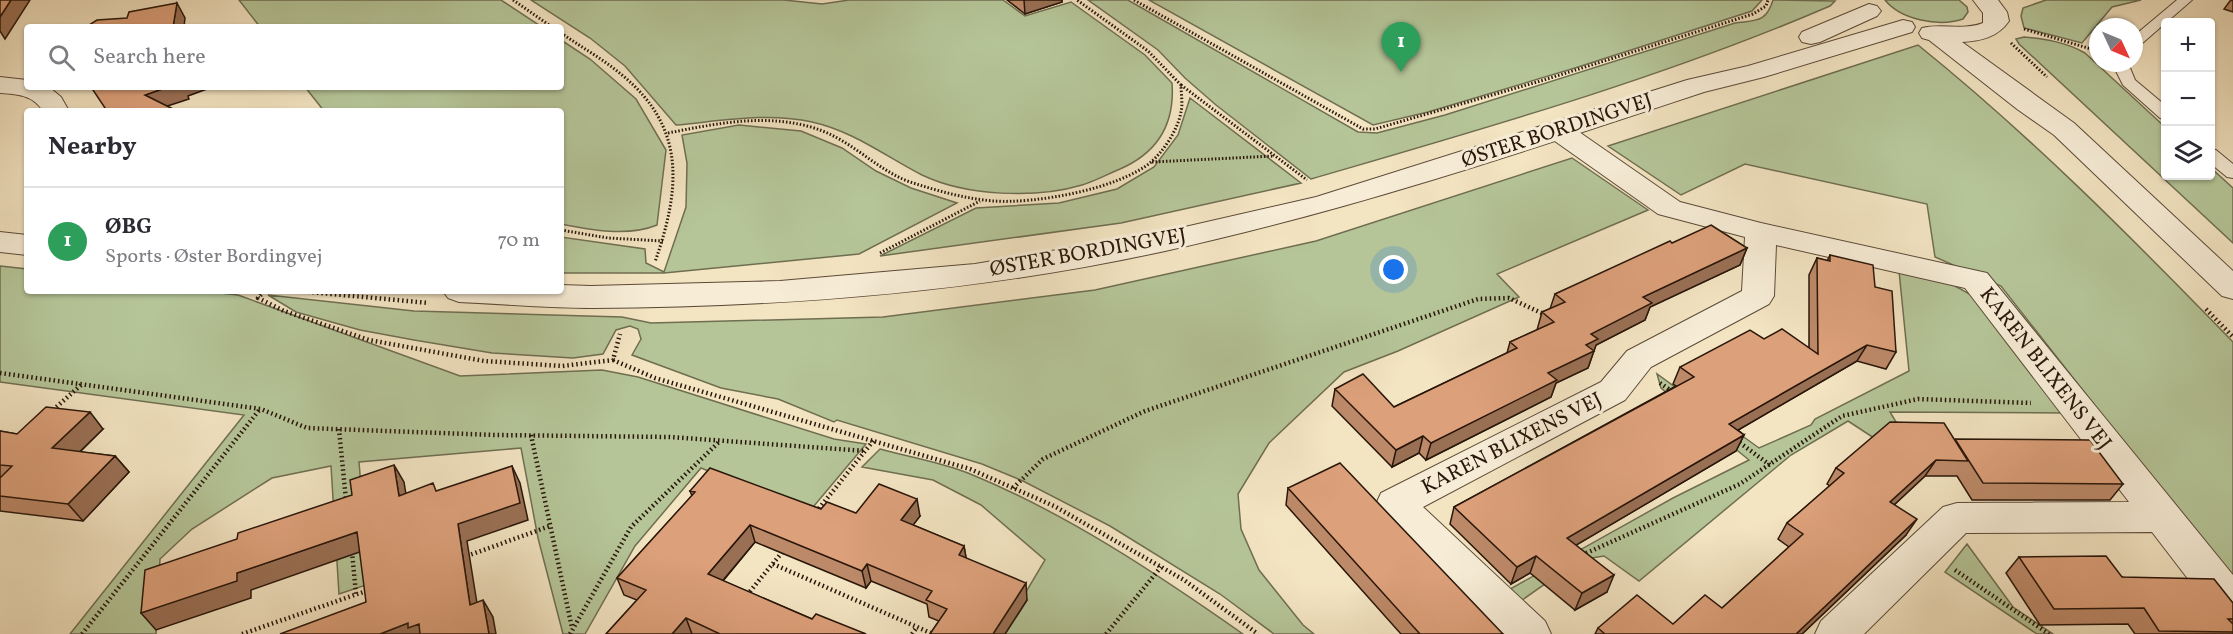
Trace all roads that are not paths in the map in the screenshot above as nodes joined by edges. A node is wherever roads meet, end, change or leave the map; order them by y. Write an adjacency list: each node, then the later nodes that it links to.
1 (2185, 0): 6 (lane)
2 (1863, 5): 4 (street); 9 (street, ØSTER BORDINGVEJ)
3 (1987, 11): 5 (street); 14 (street)
4 (1903, 27): 5 (street); 9 (street, ØSTER BORDINGVEJ)
5 (1938, 34): 14 (street)
6 (2143, 35)
7 (2124, 72): 13 (lane)
8 (0, 85): 10 (street)
9 (1696, 86): 15 (street, ØSTER BORDINGVEJ)
10 (24, 87)
11 (37, 90): 12 (street)
12 (54, 108)
13 (2161, 111)
14 (2064, 129): 21 (street)
15 (1559, 132): 18 (street, KAREN BLIXENS VEJ); 22 (street, ØSTER BORDINGVEJ)
16 (2215, 157): 17 (lane)
17 (2233, 173)
18 (1761, 232): 23 (street, KAREN BLIXENS VEJ); 25 (street, KAREN BLIXENS VEJ)
19 (0, 242): 20 (street)
20 (24, 245)
21 (2233, 289)
22 (525, 294)
23 (2161, 517): 24 (street, KAREN BLIXENS VEJ); 26 (street)
24 (2233, 606)
25 (1530, 634)
26 (1836, 634)

